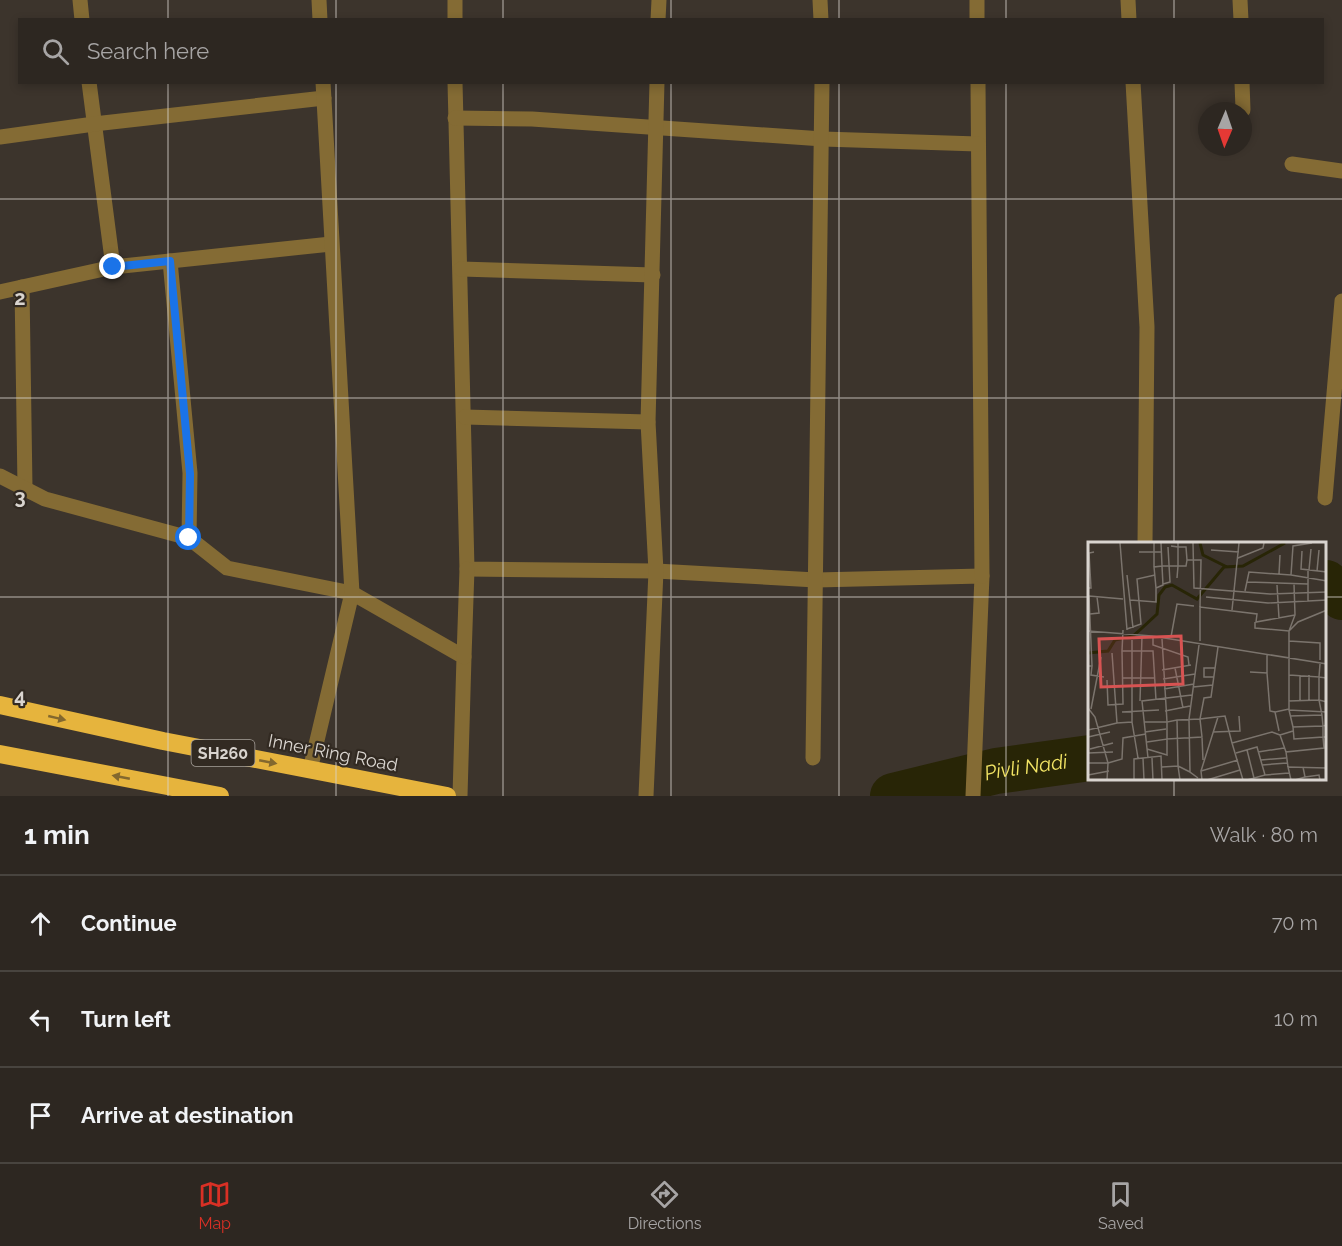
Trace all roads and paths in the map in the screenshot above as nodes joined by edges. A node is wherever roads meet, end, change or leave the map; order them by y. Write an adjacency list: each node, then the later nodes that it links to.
1 (80, 0): 9 (street)
2 (319, 0): 10 (street)
3 (455, 0): 11 (street)
4 (659, 0): 12 (street)
5 (820, 0): 13 (street)
6 (977, 0): 14 (street)
7 (1128, 0): 15 (street)
8 (1240, 0): 16 (street)
9 (82, 18)
10 (320, 18)
11 (455, 18)
12 (658, 18)
13 (821, 18)
14 (977, 18)
15 (1129, 18)
16 (1240, 18)
17 (89, 84): 27 (street)
18 (455, 84): 26 (street)
19 (657, 84): 28 (street)
20 (822, 84): 30 (street)
21 (978, 84): 31 (street)
22 (1133, 84): 48 (street)
23 (1242, 84): 25 (street)
24 (323, 90): 27 (street); 34 (street)
25 (1243, 102)
26 (454, 118): 28 (street); 37 (street)
27 (94, 124): 29 (street); 36 (street)
28 (657, 129): 30 (street); 38 (street)
29 (0, 137)
30 (823, 139): 31 (street); 52 (street)
31 (978, 144): 51 (street)
32 (1292, 164): 33 (street)
33 (1342, 171)
34 (331, 244): 35 (street); 53 (street)
35 (170, 261): 36 (street); 47 (street)
36 (113, 267): 39 (street)
37 (461, 269): 38 (street); 42 (street)
38 (653, 275): 43 (street)
39 (22, 287): 40 (street); 45 (street)
40 (0, 292)
41 (1342, 301): 46 (street)
42 (465, 417): 43 (street); 49 (street)
43 (648, 422): 50 (street)
44 (0, 476): 45 (street)
45 (25, 488): 47 (street)
46 (1325, 498)
47 (189, 538): 53 (street)
48 (1146, 542)
49 (467, 569): 50 (street); 54 (street)
50 (656, 571): 52 (street); 63 (street)
51 (982, 576): 52 (street); 64 (street)
52 (816, 580): 57 (street)
53 (352, 593): 54 (street); 58 (street)
54 (464, 657): 62 (street)
55 (0, 705): 58 (highway, Inner Ring Road / SH260, one-way to 58)
56 (0, 754): 59 (highway, SH260, one-way to 56)
57 (813, 758)
58 (310, 770): 61 (highway, Inner Ring Road / SH260)
59 (163, 791): 60 (highway, SH260)
60 (220, 796)
61 (447, 796)
62 (460, 796)
63 (646, 796)
64 (973, 796)

